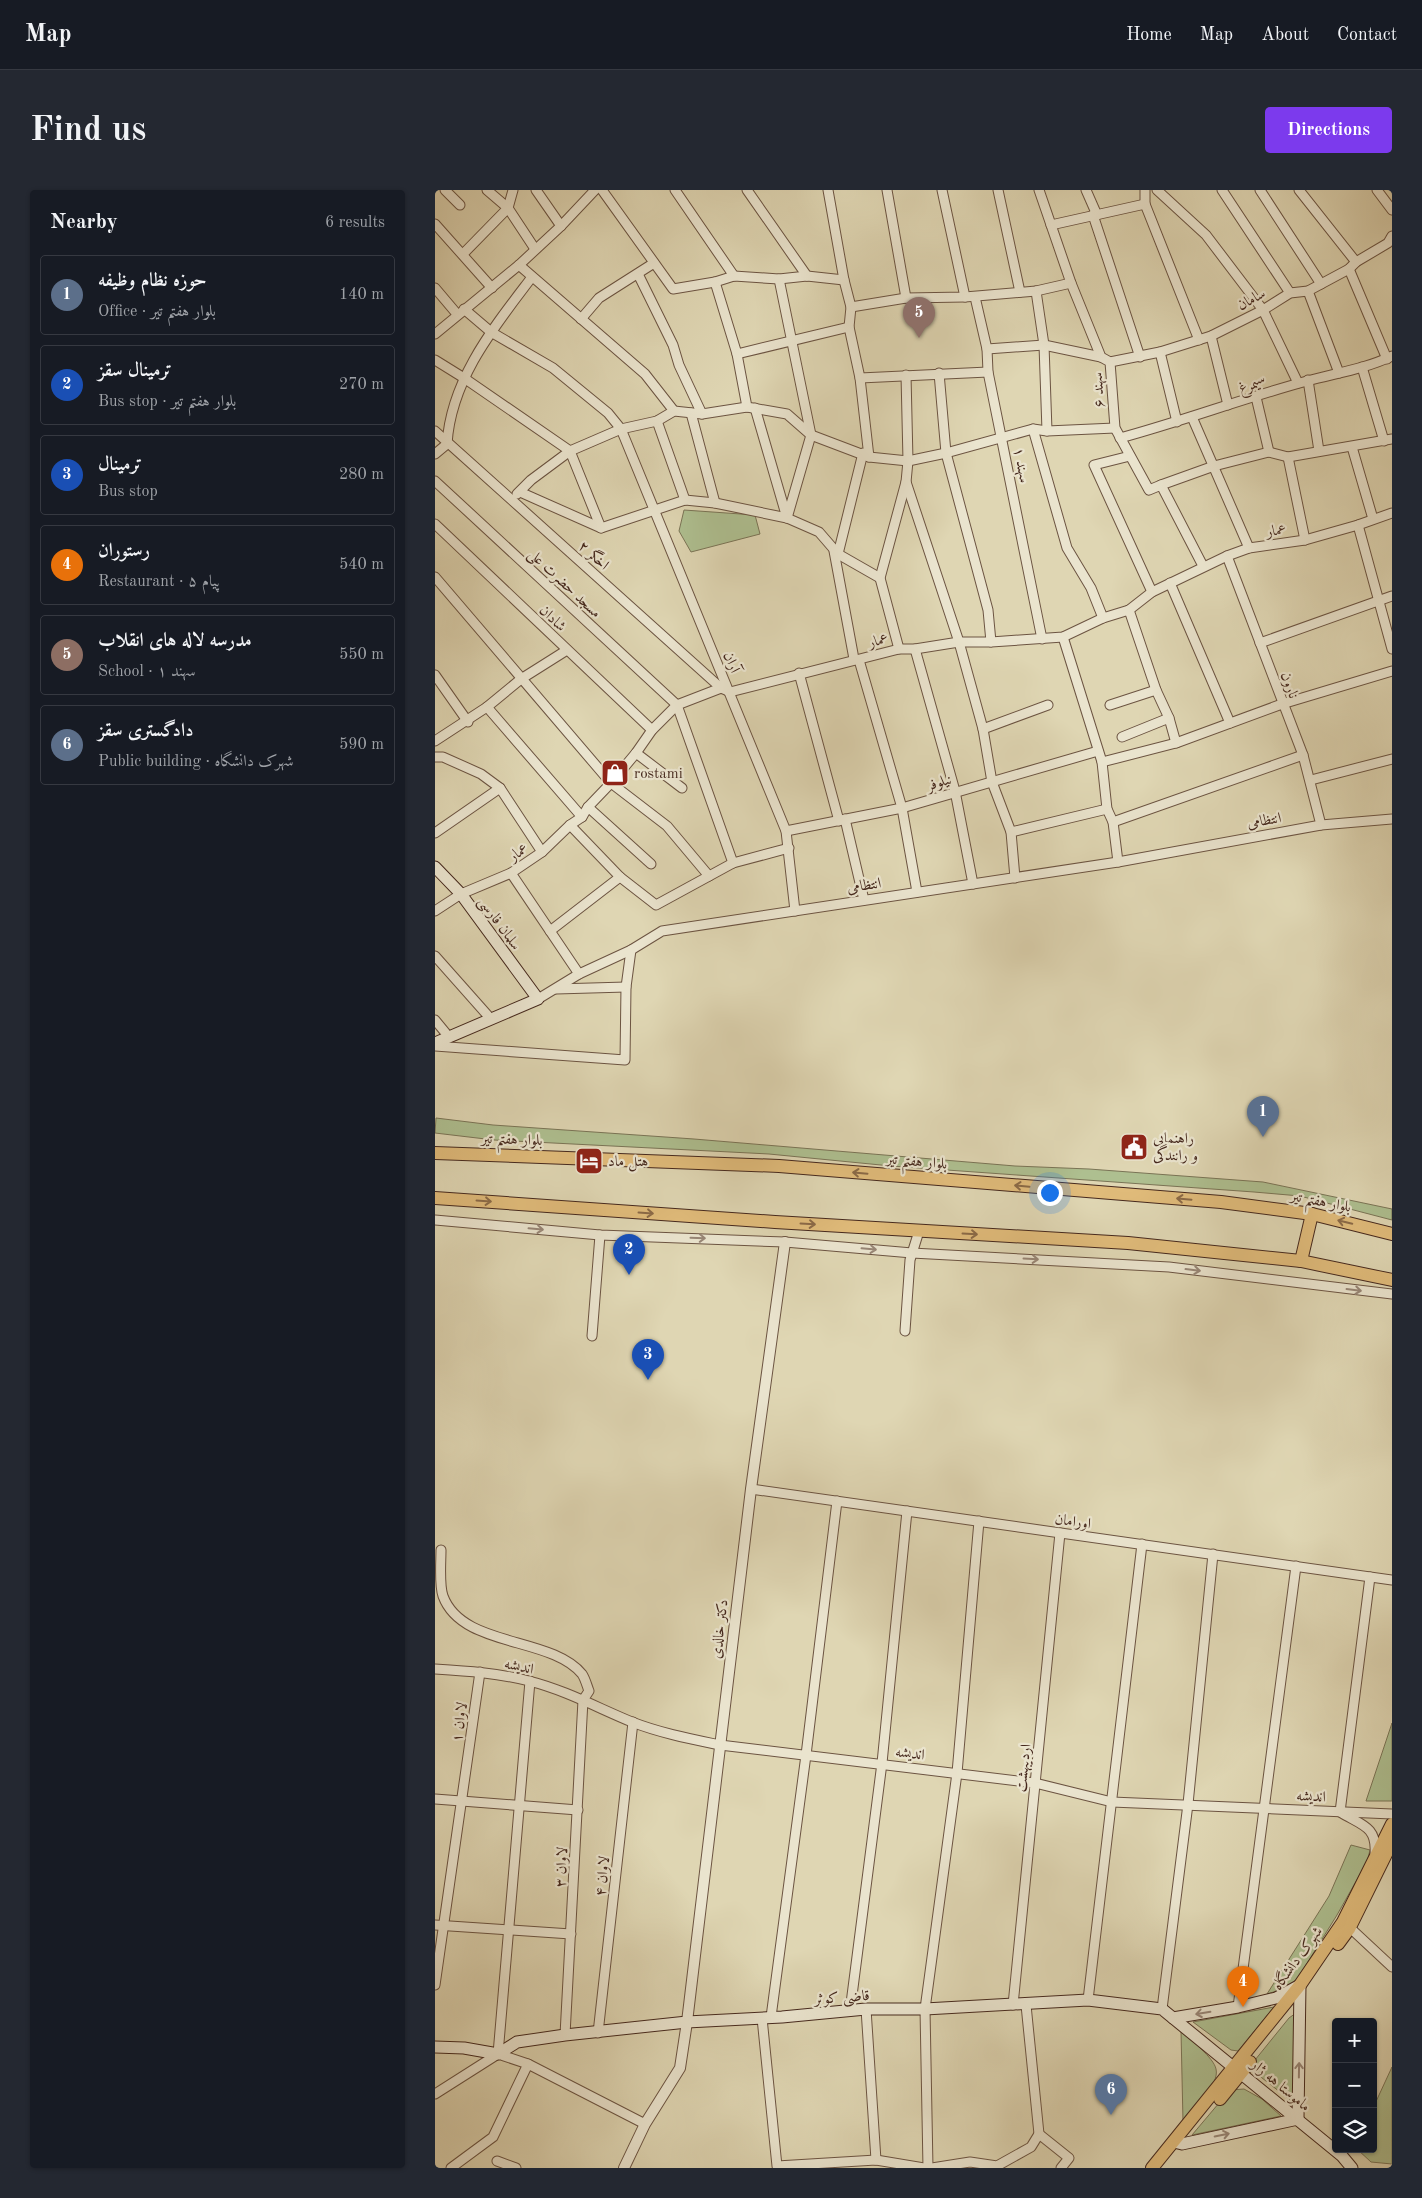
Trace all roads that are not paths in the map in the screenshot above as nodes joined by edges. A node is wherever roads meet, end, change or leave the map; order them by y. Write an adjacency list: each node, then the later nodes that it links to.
1 (445, 190): 22 (street)
2 (487, 190): 24 (street)
3 (513, 190): 24 (street)
4 (536, 190): 28 (street)
5 (595, 190): 28 (street)
6 (602, 190): 33 (street)
7 (675, 190): 37 (street)
8 (747, 190): 38 (street)
9 (828, 190): 41 (street)
10 (887, 190): 52 (street)
11 (942, 190): 51 (street, سهند ۱)
12 (998, 190): 49 (street)
13 (1039, 190): 27 (street, سهند ۶)
14 (1086, 190): 25 (street)
15 (1145, 190): 21 (street)
16 (1157, 190): 54 (street)
17 (1221, 190): 50 (street)
18 (1260, 190): 44 (street)
19 (1299, 190): 35 (street)
20 (1377, 190): 23 (street)
21 (1145, 204): 25 (street); 62 (street)
22 (460, 205)
23 (1391, 206)
24 (508, 208): 30 (street); 32 (street)
25 (1095, 215): 27 (street); 68 (street)
26 (435, 224): 32 (street)
27 (1051, 225): 43 (street, سهند ۶)
28 (561, 226): 30 (street)
29 (1390, 239): 31 (street); 35 (street, سامان)
30 (535, 249): 34 (street)
31 (1392, 252)
32 (463, 254): 46 (street)
33 (654, 263): 36 (street); 42 (street)
34 (519, 265): 39 (street); 46 (street)
35 (1352, 266): 44 (street, سامان); 69 (street)
36 (637, 274): 56 (street); 86 (street)
37 (734, 276): 40 (street); 42 (street)
38 (807, 276): 40 (street); 41 (street)
39 (532, 277): 56 (street); 58 (street)
40 (779, 279): 61 (street)
41 (844, 280): 53 (street)
42 (715, 282): 66 (street)
43 (1071, 283): 47 (street); 67 (street, سهند ۶)
44 (1321, 284): 48 (street, سامان)
45 (435, 288): 55 (street, آران)
46 (492, 288): 55 (street)
47 (1036, 291): 49 (street); 63 (street)
48 (1308, 291): 50 (street, سامان); 75 (street)
49 (1020, 292): 51 (street)
50 (1291, 292): 54 (street, سامان)
51 (970, 297): 52 (street); 64 (street, سهند ۱)
52 (906, 298): 53 (street)
53 (851, 307): 57 (street)
54 (1263, 310): 60 (street, سامان); 80 (street)
55 (460, 312): 58 (street, آران); 59 (street)
56 (581, 320): 84 (street)
57 (849, 327): 61 (street); 78 (street)
58 (491, 332): 77 (street); 91 (street, آران)
59 (435, 334)
60 (1211, 336): 62 (street, سامان); 82 (street)
61 (791, 340): 66 (street); 95 (street)
62 (1199, 340): 65 (street, سامان)
63 (1044, 344): 64 (street); 67 (street); 94 (street)
64 (987, 349): 73 (street, سهند ۱)
65 (1160, 352): 68 (street, سامان); 89 (street)
66 (737, 354): 83 (street)
67 (1101, 357): 71 (street, سهند ۶)
68 (1140, 357): 71 (street, سامان)
69 (1389, 357): 72 (street, سیمرغ)
70 (435, 360): 77 (street)
71 (1110, 362): 90 (street, سهند ۶)
72 (1362, 368): 75 (street, سیمرغ); 98 (street)
73 (988, 372): 74 (street); 96 (street, سهند ۱)
74 (939, 373): 76 (street); 104 (street)
75 (1339, 373): 79 (street, سیمرغ)
76 (906, 375): 78 (street); 109 (street)
77 (464, 378): 99 (street); 101 (street)
78 (860, 378): 106 (street)
79 (1308, 380): 80 (street, سیمرغ); 102 (street)
80 (1298, 384): 81 (street, سیمرغ)
81 (1256, 397): 82 (street, سیمرغ); 103 (street)
82 (1228, 405): 87 (street, سیمرغ)
83 (751, 408): 86 (street); 95 (street); 120 (street)
84 (673, 411): 85 (street); 88 (street)
85 (691, 413): 86 (street); 117 (street)
86 (701, 414)
87 (1192, 417): 89 (street, سیمرغ); 110 (street)
88 (657, 421): 91 (street); 116 (street)
89 (1177, 422): 97 (street, سیمرغ)
90 (1115, 428): 94 (street); 97 (street, سهند ۶)
91 (621, 429): 101 (street); 118 (street, آران)
92 (1033, 429): 94 (street); 96 (street); 137 (street)
93 (435, 431): 99 (street, اخگر ۲)
94 (1047, 431)
95 (811, 435): 106 (street); 120 (street)
96 (1002, 436): 104 (street); 139 (street, سهند ۱)
97 (1119, 438): 107 (street, سهند ۶)
98 (1388, 440): 100 (street)
99 (447, 444): 105 (street); 115 (street, اخگر ۲)
100 (1351, 447): 102 (street); 121 (street)
101 (570, 451): 114 (street); 124 (street)
102 (1319, 451): 108 (street)
103 (1269, 452): 108 (street); 110 (street)
104 (946, 453): 109 (street); 141 (street)
105 (435, 454)
106 (866, 455): 109 (street); 127 (street)
107 (1130, 456): 113 (street, سهند ۶); 133 (street)
108 (1287, 458): 125 (street)
109 (909, 461): 112 (street)
110 (1214, 466): 113 (street); 126 (street)
111 (435, 482): 156 (street, مسجد حضرت علی)
112 (906, 482): 131 (street); 140 (street)
113 (1161, 485): 129 (street)
114 (520, 492): 115 (street); 124 (street)
115 (511, 499): 152 (street, اخگر ۲)
116 (685, 500): 117 (street); 118 (street)
117 (715, 503): 120 (street)
118 (653, 511): 124 (street); 154 (street, آران)
119 (1392, 513): 121 (street, عمار)
120 (787, 518): 127 (street)
121 (1373, 518): 123 (street, عمار)
122 (435, 524): 146 (street, شادان)
123 (1358, 525): 125 (street, عمار); 135 (street)
124 (601, 528)
125 (1305, 540): 126 (street, عمار)
126 (1249, 548): 128 (street, عمار)
127 (836, 552): 131 (street); 147 (street)
128 (1227, 556): 129 (street, عمار); 142 (street, نارون)
129 (1203, 566): 132 (street, عمار)
130 (435, 577): 151 (street)
131 (881, 578): 143 (street)
132 (1169, 583): 133 (street, عمار); 162 (street)
133 (1152, 592): 136 (street, عمار)
134 (1392, 596): 135 (street)
135 (1378, 601): 142 (street); 145 (street)
136 (1129, 610): 137 (street, عمار); 153 (street)
137 (1103, 618): 138 (street, عمار)
138 (1063, 638): 139 (street, عمار); 168 (street)
139 (1042, 639): 141 (street, عمار)
140 (959, 642): 141 (street, عمار); 144 (street, عمار); 163 (street)
141 (991, 642)
142 (1260, 643): 155 (street, نارون)
143 (899, 649): 144 (street, عمار); 147 (street, عمار)
144 (915, 649): 180 (street)
145 (1392, 649)
146 (567, 650): 151 (street); 164 (street, شادان)
147 (857, 660): 149 (street, عمار); 182 (street)
148 (1392, 671): 155 (street)
149 (799, 673): 154 (street, عمار); 186 (street)
150 (435, 675): 161 (street)
151 (521, 679): 159 (street); 177 (street)
152 (721, 688): 154 (street); 156 (street, عمار)
153 (1156, 690): 158 (street); 160 (street)
154 (730, 692): 190 (street, آران)
155 (1282, 704): 162 (street); 170 (street, نارون)
156 (677, 705): 164 (street, عمار); 196 (street)
157 (1048, 705): 163 (street)
158 (1110, 705)
159 (487, 707): 161 (street); 184 (street)
160 (1169, 718): 165 (street); 167 (street)
161 (468, 722): 166 (street)
162 (1229, 723): 167 (street)
163 (983, 729): 176 (street)
164 (652, 730): 169 (street, عمار)
165 (1121, 737)
166 (435, 741)
167 (1176, 743): 173 (street)
168 (1098, 750): 173 (street); 176 (street, نیلوفر)
169 (636, 753): 177 (street, عمار); 179 (street)
170 (1303, 756): 175 (street, نارون); 187 (street)
171 (439, 757): 174 (street); 178 (street)
172 (1392, 759): 175 (street)
173 (1102, 762): 183 (street)
174 (435, 764)
175 (1311, 780): 189 (street, نارون)
176 (993, 782): 180 (street, نیلوفر); 191 (street)
177 (611, 783): 181 (street, عمار); 201 (street)
178 (500, 788): 192 (street); 194 (street)
179 (682, 788)
180 (955, 791): 182 (street, نیلوفر); 203 (street)
181 (588, 807): 184 (street, عمار); 197 (street)
182 (902, 808): 186 (street, نیلوفر); 204 (street)
183 (1107, 809): 187 (street); 191 (street)
184 (582, 817): 188 (street, عمار)
185 (1392, 819): 189 (street, انتظامی)
186 (842, 820): 190 (street, نیلوفر); 206 (street)
187 (1113, 822): 195 (street)
188 (570, 825): 194 (street, عمار); 200 (street)
189 (1321, 825): 195 (street, انتظامی)
190 (786, 831): 193 (street, آران)
191 (1011, 832): 202 (street)
192 (435, 834)
193 (789, 848): 196 (street); 208 (street, آران)
194 (542, 852): 199 (street, عمار)
195 (1118, 862): 202 (street, انتظامی)
196 (733, 863): 201 (street)
197 (651, 864)
198 (435, 867): 205 (main road, سلمان فارسی)
199 (511, 873): 205 (street, عمار); 209 (street)
200 (620, 877): 201 (street); 209 (street)
201 (706, 877)
202 (1015, 878): 203 (street, انتظامی)
203 (973, 884): 204 (street, انتظامی)
204 (917, 892): 206 (street, انتظامی)
205 (461, 894): 207 (street, عمار); 215 (main road, سلمان فارسی)
206 (864, 900): 208 (street, انتظامی)
207 (435, 911)
208 (795, 912): 210 (street, انتظامی)
209 (549, 931): 212 (street)
210 (631, 950): 212 (street, انتظامی); 213 (street)
211 (435, 956): 216 (street)
212 (579, 974): 214 (street, انتظامی)
213 (626, 987): 214 (street); 219 (street)
214 (556, 989): 215 (street, انتظامی)
215 (538, 1000): 216 (main road, انتظامی)
216 (490, 1018): 218 (main road, انتظامی)
217 (435, 1020): 218 (street)
218 (449, 1037): 219 (main road, انتظامی)
219 (435, 1045)
220 (435, 1153): 222 (main road, بلوار هفتم تیر, one-way to 220)
221 (435, 1198): 224 (main road, one-way to 224)
222 (1312, 1214): 226 (main road, بلوار هفتم تیر, one-way to 222); 229 (main road)
223 (435, 1220): 225 (street, one-way to 225)
224 (919, 1231): 228 (street); 229 (main road, one-way to 229)
225 (600, 1234): 227 (street, one-way to 227); 233 (street)
226 (1392, 1234)
227 (785, 1242): 228 (street, one-way to 228); 234 (street, دکتر خالدی)
228 (912, 1253): 231 (street, one-way to 231); 232 (street)
229 (1301, 1261): 230 (main road)
230 (1392, 1280)
231 (1392, 1294)
232 (905, 1331)
233 (592, 1336)
234 (751, 1489): 235 (street, اورامان); 250 (street, دکتر خالدی)
235 (837, 1501): 236 (street, اورامان); 251 (street)
236 (907, 1511): 237 (street, اورامان); 252 (street)
237 (979, 1521): 238 (street, اورامان); 253 (street)
238 (1060, 1533): 239 (street, اورامان); 254 (street, اردیبهشت)
239 (1142, 1544): 241 (street, اورامان); 257 (street)
240 (441, 1550): 248 (street, لاوان ۳)
241 (1213, 1554): 242 (street, اورامان); 258 (street)
242 (1296, 1566): 243 (street, اورامان); 260 (street)
243 (1370, 1577): 244 (street, اورامان); 262 (street)
244 (1392, 1580)
245 (435, 1669): 246 (street, اندیشه)
246 (480, 1672): 247 (street, اندیشه); 256 (street, لاوان ۱)
247 (530, 1681): 248 (street, اندیشه); 259 (street)
248 (583, 1700): 249 (street, اندیشه); 261 (street, لاوان ۳)
249 (633, 1722): 250 (street, اندیشه); 285 (street, لاوان ۴)
250 (720, 1745): 251 (street, اندیشه); 284 (street, دکتر خالدی)
251 (806, 1755): 252 (street, اندیشه); 282 (street)
252 (882, 1763): 253 (street, اندیشه); 281 (street)
253 (957, 1773): 254 (street, اندیشه); 279 (street)
254 (1035, 1783): 257 (street, اندیشه); 275 (street, اردیبهشت)
255 (435, 1800): 256 (street)
256 (461, 1801): 259 (street); 268 (street, لاوان ۱)
257 (1112, 1802): 258 (street, اندیشه); 274 (street)
258 (1188, 1804): 260 (street, اندیشه); 280 (street)
259 (519, 1805): 261 (street); 269 (street)
260 (1265, 1808): 262 (street, اندیشه); 277 (street)
261 (578, 1810): 270 (street, لاوان ۳)
262 (1340, 1812): 263 (street, اندیشه); 266 (street)
263 (1392, 1814)
264 (1392, 1824): 266 (main road, شهرک دانشگاه)
265 (1392, 1842): 267 (main road)
266 (1375, 1857): 267 (main road, شهرک دانشگاه)
267 (1347, 1924): 271 (street); 273 (main road, شهرک دانشگاه)
268 (439, 1926): 269 (street); 272 (street, لاوان ۱)
269 (509, 1930): 270 (street); 288 (street)
270 (571, 1934): 286 (street, لاوان ۳)
271 (1392, 1967)
272 (435, 1985)
273 (1300, 1990): 277 (main road); 290 (main road, شهرک دانشگاه); 292 (main road, one-way to 273)
274 (1088, 2000): 276 (main road, قاضی کوثر); 280 (main road, قاضی کوثر)
275 (1013, 2005): 276 (main road, قاضی کوثر); 279 (main road, قاضی کوثر)
276 (1026, 2005): 294 (street)
277 (1238, 2007): 283 (main road, one-way to 283)
278 (866, 2009): 279 (main road, قاضی کوثر); 281 (main road, قاضی کوثر); 296 (street)
279 (925, 2009): 303 (street)
280 (1162, 2009): 283 (main road)
281 (850, 2011): 282 (main road, قاضی کوثر)
282 (767, 2018): 284 (main road, قاضی کوثر); 298 (street)
283 (1173, 2018): 290 (main road)
284 (687, 2022): 285 (main road, قاضی کوثر); 293 (street, دکتر خالدی)
285 (598, 2032): 286 (main road, قاضی کوثر)
286 (565, 2036): 288 (main road, قاضی کوثر)
287 (435, 2047): 288 (main road)
288 (498, 2054): 289 (street); 291 (street)
289 (528, 2064): 293 (street); 299 (street)
290 (1238, 2069): 292 (main road, ماموستا هه ژار); 295 (main road, شهرک دانشگاه)
291 (435, 2094)
292 (1298, 2119): 295 (main road, one-way to 292); 308 (main road, ماموستا هه ژار)
293 (645, 2124): 301 (street, دکتر خالدی)
294 (1039, 2134): 304 (street); 305 (street)
295 (1178, 2143): 306 (main road, شهرک دانشگاه); 307 (main road)
296 (876, 2160): 298 (street); 302 (street)
297 (497, 2161): 300 (street)
298 (817, 2166)
299 (451, 2168)
300 (516, 2168)
301 (624, 2168)
302 (924, 2168)
303 (928, 2168)
304 (933, 2168)
305 (1061, 2168)
306 (1152, 2168)
307 (1162, 2168)
308 (1352, 2168)

